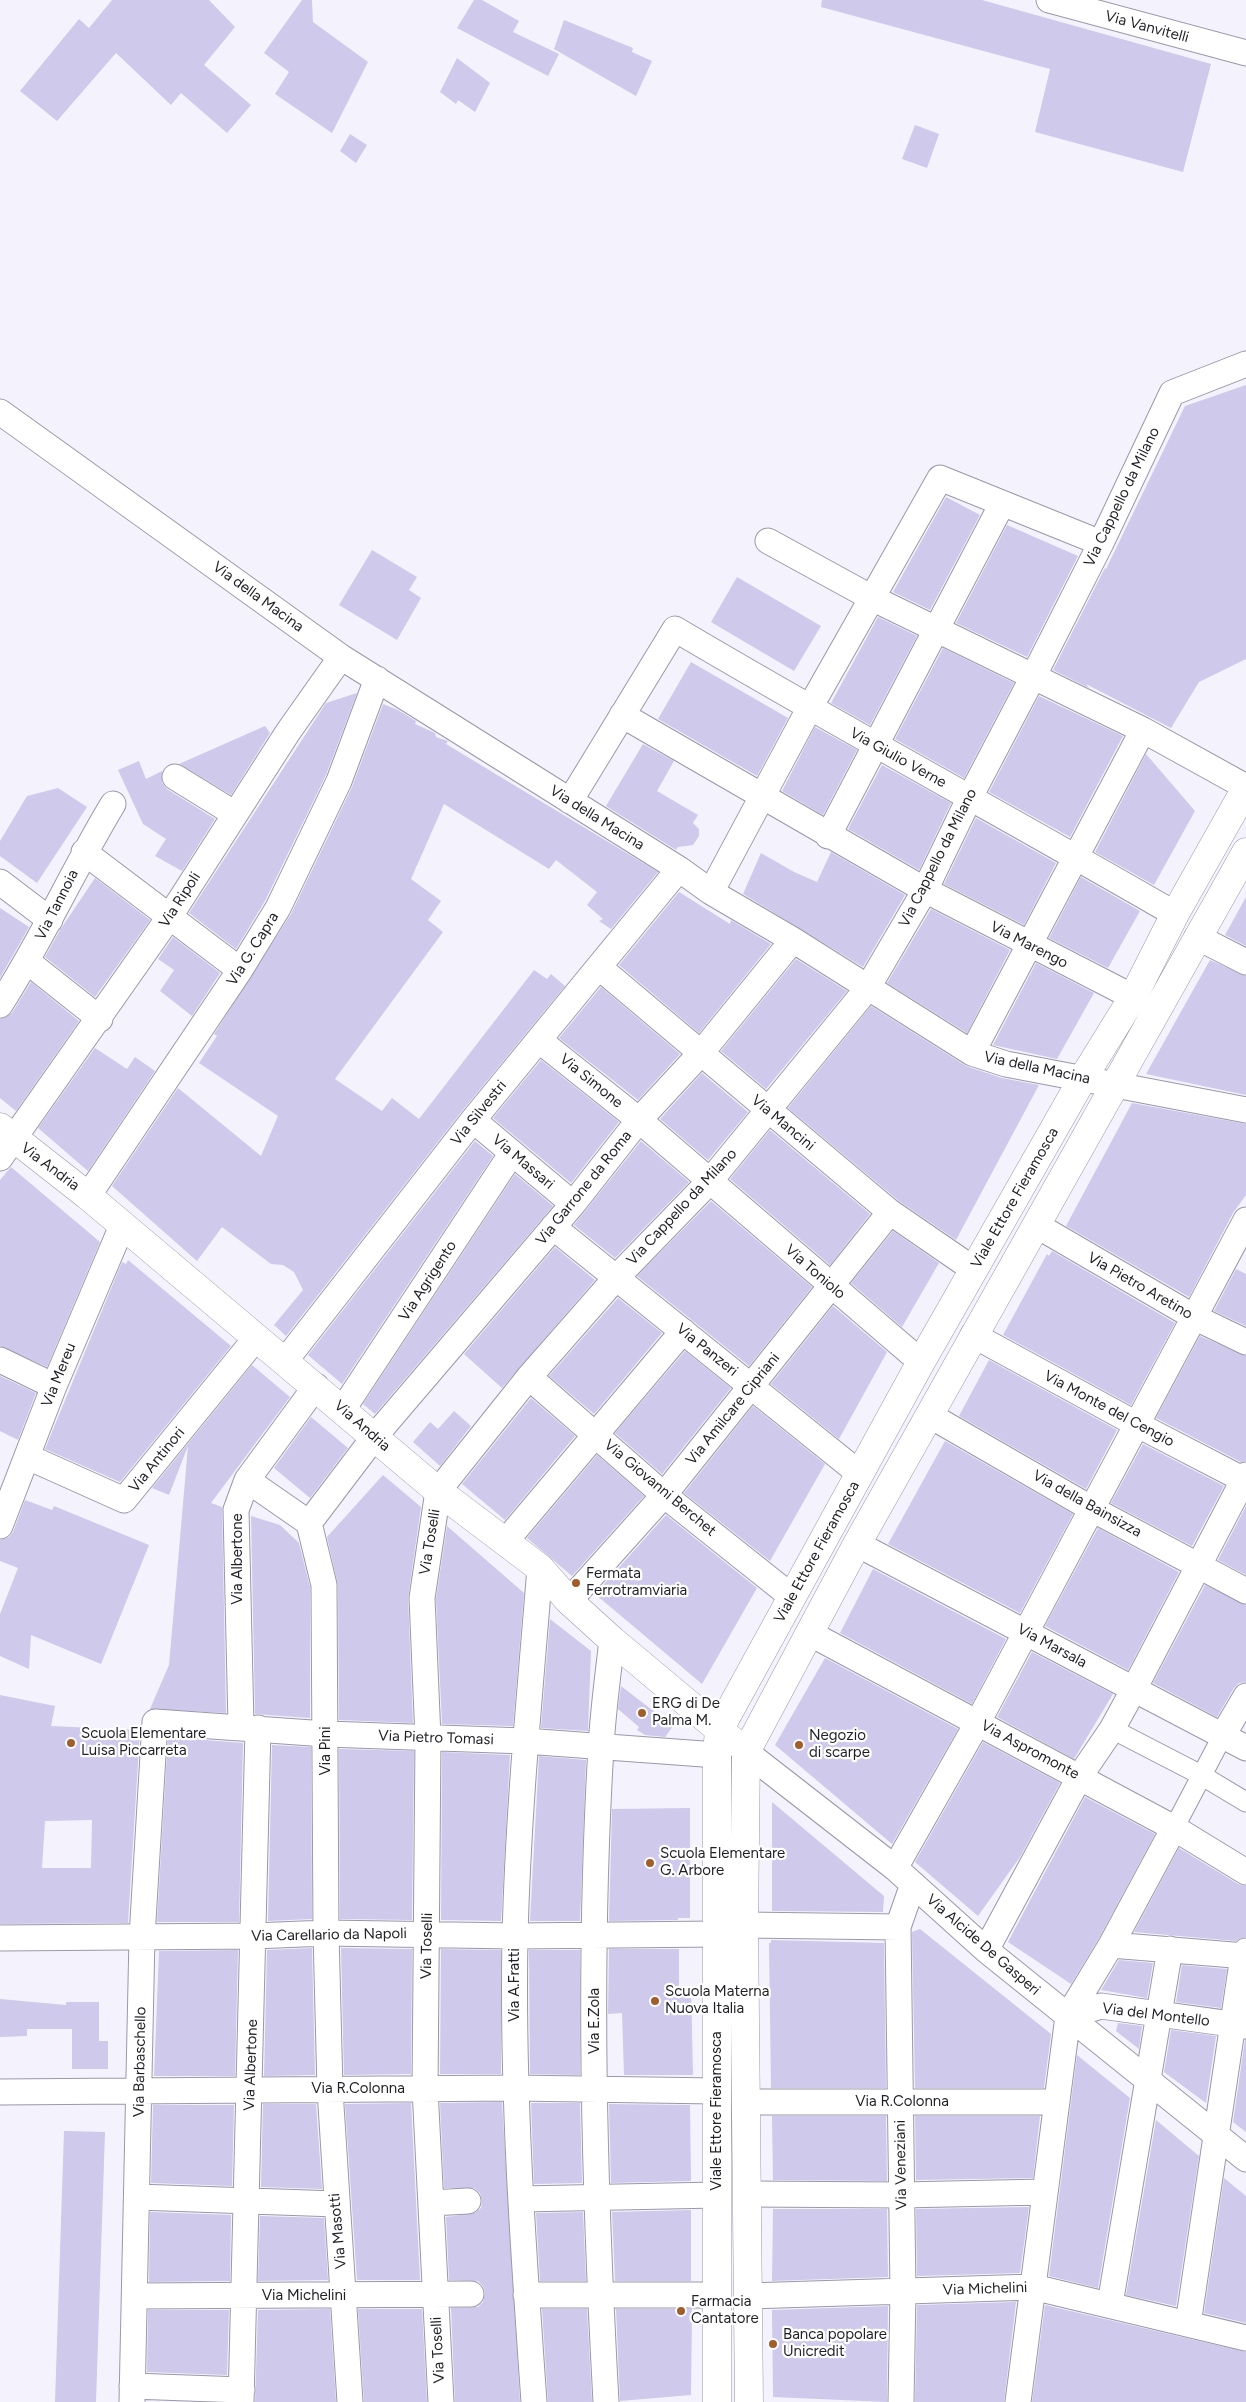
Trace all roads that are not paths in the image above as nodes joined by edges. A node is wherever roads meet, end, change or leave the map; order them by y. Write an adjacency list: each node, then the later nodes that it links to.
1 (1049, 0): 2 (street, Via Vanvitelli)
2 (1246, 53)
3 (1246, 364): 7 (street, Via Cappello da Milano)
4 (0, 412): 10 (street, Via della Macina)
5 (1002, 504): 7 (street); 8 (street); 9 (street)
6 (768, 541): 8 (street)
7 (1101, 543): 11 (street, Via Cappello da Milano)
8 (872, 598): 9 (street); 13 (street)
9 (936, 629): 11 (street); 16 (street)
10 (340, 657): 12 (street, Via della Macina); 23 (street, Via Ripoli)
11 (1033, 678): 15 (street); 20 (street, Via Cappello da Milano)
12 (377, 679): 21 (street, Via della Macina); 41 (street, Via G. Capra)
13 (809, 709): 14 (street, Via Giulio Verne); 16 (street, Via Giulio Verne); 19 (street)
14 (622, 715): 19 (street, Via Marengo); 21 (street)
15 (1143, 730): 18 (street); 27 (street)
16 (875, 745): 20 (street, Via Giulio Verne); 24 (street)
17 (176, 777): 23 (street)
18 (1246, 788): 32 (main road, Viale Ettore Fieramosca)
19 (762, 797): 24 (street, Via Marengo); 31 (street)
20 (970, 797): 27 (street, Via Giulio Verne); 30 (street, Via Cappello da Milano)
21 (570, 801): 28 (street, Via della Macina)
22 (113, 804): 25 (street, Via Tannoia)
23 (235, 814): 33 (street, Via Ripoli)
24 (828, 836): 30 (street, Via Marengo)
25 (84, 852): 33 (street); 34 (street, Via Tannoia)
26 (1246, 852): 35 (main road, Viale Ettore Fieramosca)
27 (1076, 856): 32 (street, Via Giulio Verne); 37 (street)
28 (679, 870): 31 (street, Via della Macina); 40 (street, Via Silvestri)
29 (0, 882): 34 (street)
30 (925, 890): 37 (street, Via Marengo); 42 (street, Via Cappello da Milano)
31 (711, 892): 36 (street, Via della Macina)
32 (1175, 914): 43 (main road, Viale Ettore Fieramosca)
33 (170, 916): 41 (street); 45 (street, Via Ripoli)
34 (50, 920): 38 (street, Via Tannoia)
35 (1198, 937): 39 (street); 50 (main road, Viale Ettore Fieramosca)
36 (793, 940): 42 (street, Via della Macina); 47 (street, Via Garrone da Roma)
37 (1029, 945): 43 (street, Via Marengo); 48 (street)
38 (28, 962): 44 (street, Via Tannoia); 45 (street)
39 (1246, 962)
40 (600, 968): 46 (street, Via Silvestri); 47 (street, Via Mancini)
41 (240, 970): 58 (street, Via G. Capra)
42 (867, 989): 48 (street, Via della Macina); 51 (street, Via Cappello da Milano)
43 (1133, 997): 49 (main road, Viale Ettore Fieramosca)
44 (0, 1005)
45 (100, 1019): 55 (street, Via Ripoli)
46 (540, 1040): 53 (street, Via Silvestri); 54 (street, Via Simone)
47 (701, 1053): 51 (street, Via Mancini); 54 (street, Via Garrone da Roma)
48 (972, 1054): 49 (street, Via della Macina)
49 (1083, 1078): 50 (street, Via della Macina); 65 (main road, Viale Ettore Fieramosca)
50 (1116, 1086): 52 (street, Via della Macina); 62 (main road, Viale Ettore Fieramosca)
51 (768, 1110): 57 (street, Via Cappello da Milano); 60 (street, Via Mancini)
52 (1246, 1110)
53 (473, 1120): 56 (street, Via Massari); 74 (street, Via Silvestri)
54 (638, 1120): 57 (street, Via Simone); 59 (street, Via Garrone da Roma)
55 (5, 1142): 58 (main road, Via Andria)
56 (512, 1153): 59 (street, Via Massari); 80 (street, Via Agrigento)
57 (710, 1181): 66 (street, Via Cappello da Milano); 67 (street, Via Toniolo)
58 (88, 1196): 63 (main road, Via Andria)
59 (573, 1204): 64 (street, Via Garrone da Roma)
60 (890, 1212): 65 (street, Via Mancini); 67 (street, Via Amilcare Cipriani)
61 (1246, 1220): 68 (street)
62 (1036, 1225): 68 (street, Via Pietro Aretino); 70 (main road, Viale Ettore Fieramosca)
63 (122, 1226): 71 (main road, Via Andria); 77 (street, Via Mereu)
64 (553, 1227): 66 (street, Via Panzeri); 84 (street, Via Garrone da Roma)
65 (973, 1269): 75 (main road, Viale Ettore Fieramosca)
66 (615, 1278): 69 (street, Via Panzeri); 76 (street, Via Cappello da Milano)
67 (831, 1286): 75 (street, Via Toniolo); 79 (street, Via Amilcare Cipriani)
68 (1194, 1317): 72 (street, Via Pietro Aretino); 82 (street)
69 (683, 1331): 79 (street, Via Panzeri); 83 (street)
70 (973, 1335): 81 (main road, Viale Ettore Fieramosca); 82 (street, Via Monte del Cengio)
71 (256, 1338): 74 (main road, Via Andria); 85 (street, Via Antinori)
72 (1246, 1342)
73 (0, 1360): 77 (street)
74 (285, 1361): 78 (main road, Via Andria)
75 (921, 1362): 86 (main road, Viale Ettore Fieramosca)
76 (529, 1377): 83 (street, Via Giovanni Berchet); 89 (street, Via Cappello da Milano)
77 (54, 1386): 85 (street, Via Mereu)
78 (316, 1386): 80 (main road, Via Andria); 88 (street, Via Albertone)
79 (752, 1387): 86 (street, Via Panzeri); 90 (street, Via Amilcare Cipriani)
80 (343, 1409): 84 (main road, Via Andria)
81 (929, 1415): 91 (street, Via della Bainsizza); 95 (main road, Viale Ettore Fieramosca)
82 (1138, 1425): 87 (street, Via Monte del Cengio); 91 (street)
83 (597, 1435): 90 (street, Via Giovanni Berchet); 94 (street)
84 (375, 1436): 89 (main road, Via Andria); 92 (street)
85 (28, 1457): 93 (street, Via Mereu)
86 (860, 1474): 99 (main road, Viale Ettore Fieramosca)
87 (1245, 1478): 96 (street)
88 (247, 1480): 92 (street); 108 (street, Via Albertone)
89 (438, 1491): 94 (main road, Via Andria); 112 (street, Via Toselli)
90 (664, 1495): 99 (street, Via Giovanni Berchet); 100 (street, Via Amilcare Cipriani)
91 (1092, 1508): 96 (street, Via della Bainsizza); 101 (street)
92 (309, 1523): 110 (street, Via Pini)
93 (0, 1526)
94 (505, 1542): 97 (main road, Via Andria)
95 (857, 1544): 101 (street, Via Marsala); 102 (main road, Viale Ettore Fieramosca)
96 (1198, 1566): 98 (street, Via della Bainsizza); 104 (street)
97 (540, 1568): 100 (main road, Via Andria); 113 (street, Via A.Fratti)
98 (1246, 1591)
99 (792, 1597): 114 (main road, Viale Ettore Fieramosca)
100 (569, 1600): 103 (main road, Via Andria)
101 (1026, 1631): 104 (street, Via Marsala); 107 (street)
102 (811, 1634): 107 (street, Via Aspromonte); 117 (main road, Viale Ettore Fieramosca)
103 (612, 1640): 114 (main road, Via Andria); 115 (street, Via E.Zola)
104 (1134, 1689): 109 (street); 111 (street, Via Marsala)
105 (1246, 1696): 111 (street)
106 (155, 1722): 108 (street, Via Pietro Tomasi); 133 (street, Via Barbaschello)
107 (978, 1722): 119 (street, Via Aspromonte); 122 (street)
108 (250, 1727): 110 (street, Via Pietro Tomasi); 131 (street, Via Albertone)
109 (1112, 1729): 118 (street); 119 (street)
110 (326, 1734): 112 (street, Via Pietro Tomasi); 127 (street, Via Pini)
111 (1224, 1735): 116 (street, Via Marsala); 118 (street)
112 (428, 1738): 113 (street, Via Pietro Tomasi); 128 (street, Via Toselli)
113 (526, 1741): 115 (street, Via Pietro Tomasi); 132 (street, Via A.Fratti)
114 (718, 1743): 115 (street, Via Pietro Tomasi); 117 (main road, Via Alcide De Gasperi); 130 (main road, Viale Ettore Fieramosca)
115 (601, 1746): 129 (street, Via E.Zola)
116 (1246, 1748)
117 (746, 1752): 122 (street, Via Alcide De Gasperi); 125 (main road, Viale Ettore Fieramosca)
118 (1201, 1775): 120 (street); 121 (street)
119 (1080, 1776): 121 (street, Via Aspromonte); 137 (street)
120 (1246, 1802)
121 (1174, 1828): 123 (street, Via Aspromonte); 135 (street)
122 (895, 1868): 124 (street, Via Alcide De Gasperi)
123 (1246, 1872)
124 (913, 1884): 126 (street, Via Veneziani); 137 (street, Via Alcide De Gasperi)
125 (744, 1925): 126 (street); 151 (main road, Viale Ettore Fieramosca)
126 (898, 1927): 152 (street, Via Veneziani)
127 (326, 1933): 128 (street, Via Carellario da Napoli); 131 (street, Via Carellario da Napoli); 147 (street, Via Pini)
128 (428, 1934): 132 (street, Via Carellario da Napoli); 144 (street, Via Toselli)
129 (595, 1934): 130 (street, Via Carellario da Napoli); 132 (street, Via Carellario da Napoli); 148 (street, Via E.Zola)
130 (718, 1934): 149 (main road, Viale Ettore Fieramosca)
131 (254, 1936): 133 (street, Via Carellario da Napoli); 146 (street, Via Albertone)
132 (515, 1936): 143 (street, Via A.Fratti)
133 (142, 1937): 134 (street, Via Carellario da Napoli); 145 (street, Via Barbaschello)
134 (0, 1938)
135 (1111, 1945): 136 (street); 140 (street)
136 (1170, 1949): 138 (street); 139 (street)
137 (986, 1950): 140 (street, Via Alcide De Gasperi)
138 (1245, 1955): 141 (street)
139 (1160, 2014): 140 (street, Via del Montello); 141 (street, Via del Montello); 142 (street)
140 (1068, 2016): 142 (street, Via Alcide De Gasperi); 153 (street)
141 (1240, 2025): 154 (street)
142 (1148, 2082): 154 (street, Via Alcide De Gasperi); 178 (street)
143 (515, 2088): 144 (street, Via R.Colonna); 148 (street, Via R.Colonna); 162 (street, Via A.Fratti)
144 (425, 2089): 147 (street, Via R.Colonna); 165 (street, Via Toselli)
145 (139, 2090): 146 (street, Via R.Colonna); 150 (street, Via R.Colonna); 160 (street, Via Barbaschello)
146 (250, 2090): 147 (street, Via R.Colonna); 163 (street, Via Albertone)
147 (330, 2090): 166 (street, Via Masotti)
148 (595, 2090): 149 (street, Via R.Colonna); 161 (street, Via E.Zola)
149 (716, 2091): 158 (main road, Viale Ettore Fieramosca)
150 (0, 2092)
151 (747, 2102): 152 (street, Via R.Colonna); 157 (main road, Viale Ettore Fieramosca)
152 (900, 2102): 153 (street, Via R.Colonna); 159 (street, Via Veneziani)
153 (1057, 2102): 156 (street)
154 (1216, 2135): 155 (street, Via Alcide De Gasperi); 179 (street)
155 (1246, 2159)
156 (1044, 2192): 159 (street); 167 (street)
157 (746, 2194): 159 (street); 177 (main road, Viale Ettore Fieramosca)
158 (716, 2195): 161 (street); 172 (main road, Viale Ettore Fieramosca)
159 (902, 2195): 168 (street, Via Veneziani)
160 (137, 2197): 163 (street); 173 (street, Via Barbaschello)
161 (597, 2198): 162 (street); 176 (street, Via E.Zola)
162 (521, 2199): 171 (street, Via A.Fratti)
163 (246, 2200): 166 (street); 174 (street, Via Albertone)
164 (468, 2201): 165 (street)
165 (431, 2203): 169 (street, Via Toselli)
166 (336, 2204): 175 (street, Via Masotti)
167 (1033, 2287): 168 (street, Via Michelini); 178 (street, Via Michelini); 190 (street)
168 (903, 2292): 177 (street, Via Michelini); 189 (street, Via Veneziani)
169 (436, 2294): 170 (street, Via Michelini); 175 (street, Via Michelini); 184 (street, Via Toselli)
170 (472, 2294)
171 (526, 2295): 176 (street); 185 (street, Via A.Fratti)
172 (717, 2295): 176 (street); 187 (main road, Viale Ettore Fieramosca)
173 (136, 2296): 174 (street, Via Michelini); 181 (street, Via Barbaschello)
174 (245, 2296): 175 (street, Via Michelini); 182 (street, Via Albertone)
175 (344, 2296): 183 (street, Via Masotti)
176 (600, 2296): 186 (street, Via E.Zola)
177 (748, 2296): 188 (main road, Viale Ettore Fieramosca)
178 (1110, 2304): 179 (street, Via Michelini)
179 (1188, 2324): 180 (street, Via Michelini)
180 (1246, 2338)
181 (132, 2394): 182 (street)
182 (241, 2396)
183 (350, 2402)
184 (441, 2402)
185 (534, 2402)
186 (606, 2402)
187 (718, 2402)
188 (749, 2402)
189 (901, 2402)
190 (1018, 2402)

